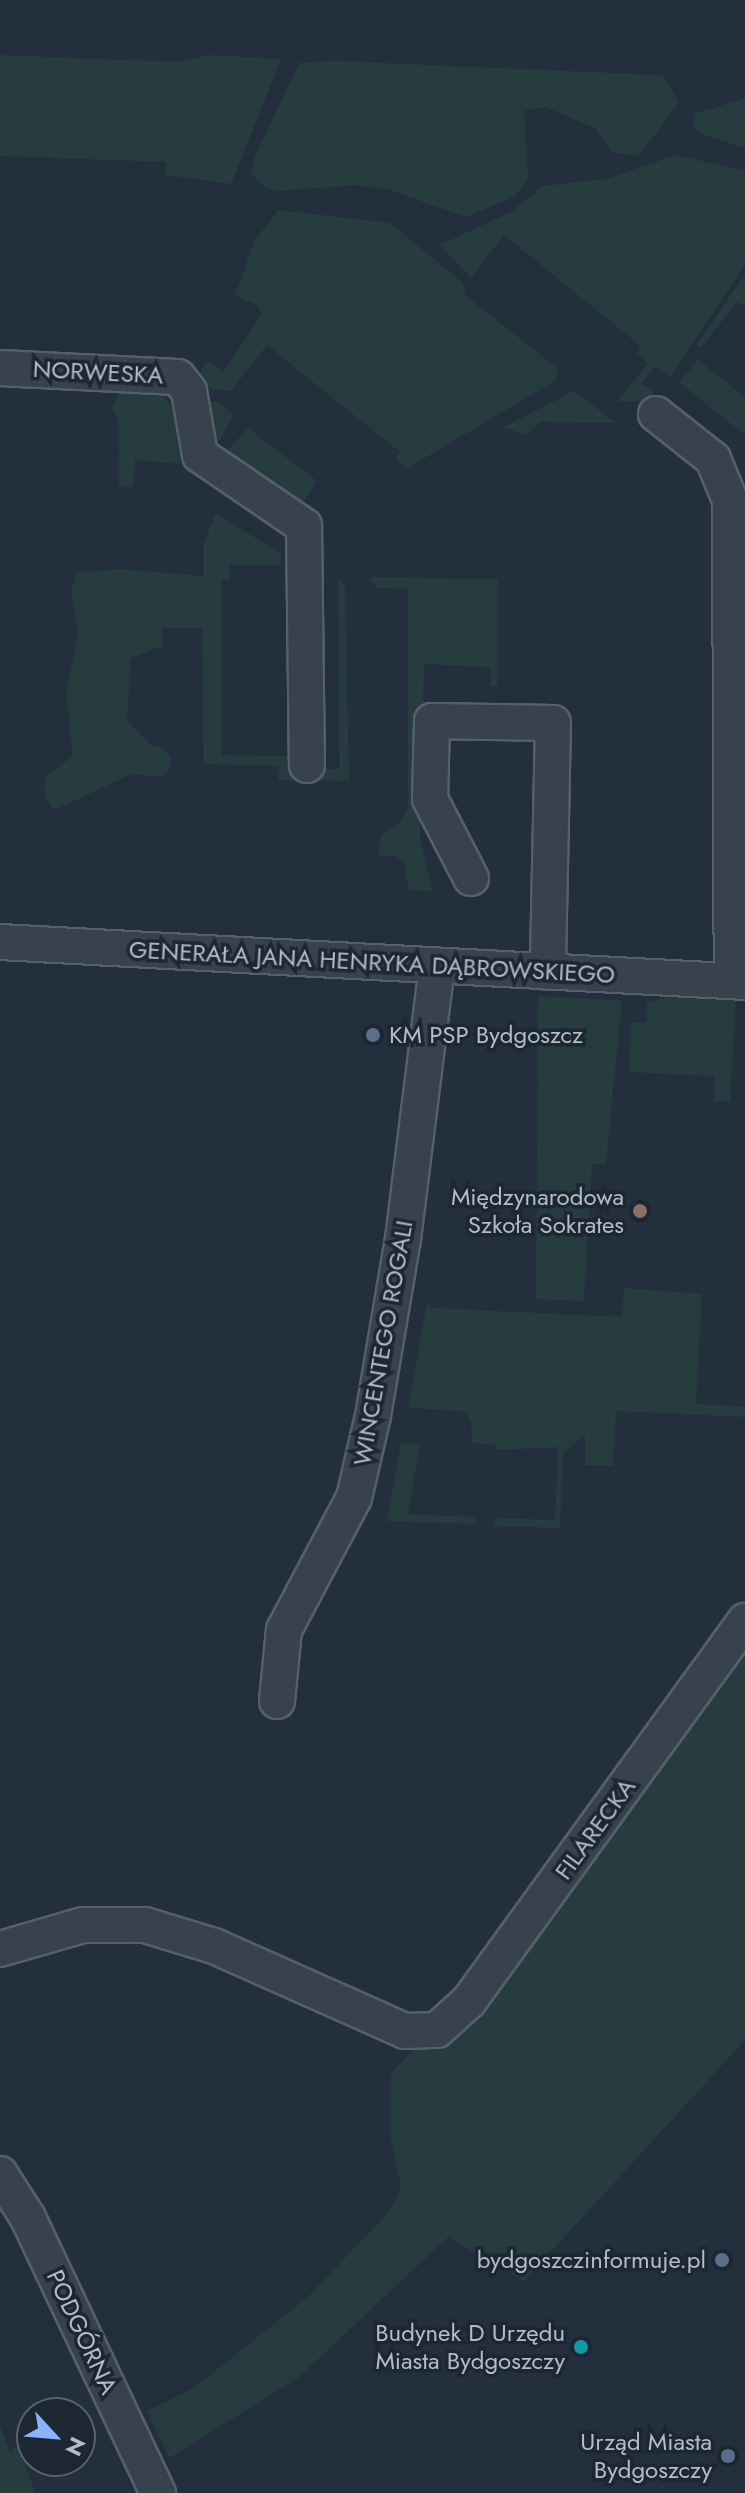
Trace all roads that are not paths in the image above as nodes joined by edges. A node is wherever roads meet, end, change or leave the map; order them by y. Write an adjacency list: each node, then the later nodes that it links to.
1 (0, 368): 3 (street, NORWESKA)
2 (656, 414): 8 (street)
3 (307, 765)
4 (471, 878): 7 (street)
5 (0, 942): 6 (street, GENERAŁA JANA HENRYKA DĄBROWSKIEGO)
6 (437, 967): 7 (street, GENERAŁA JANA HENRYKA DĄBROWSKIEGO); 10 (street, WINCENTEGO ROGALI)
7 (548, 972): 8 (street, GENERAŁA JANA HENRYKA DĄBROWSKIEGO)
8 (738, 982)
9 (745, 1621): 11 (street, FILARECKA)
10 (277, 1701)
11 (0, 1949)
12 (0, 2174): 13 (street, PODGÓRNA)
13 (158, 2493)

